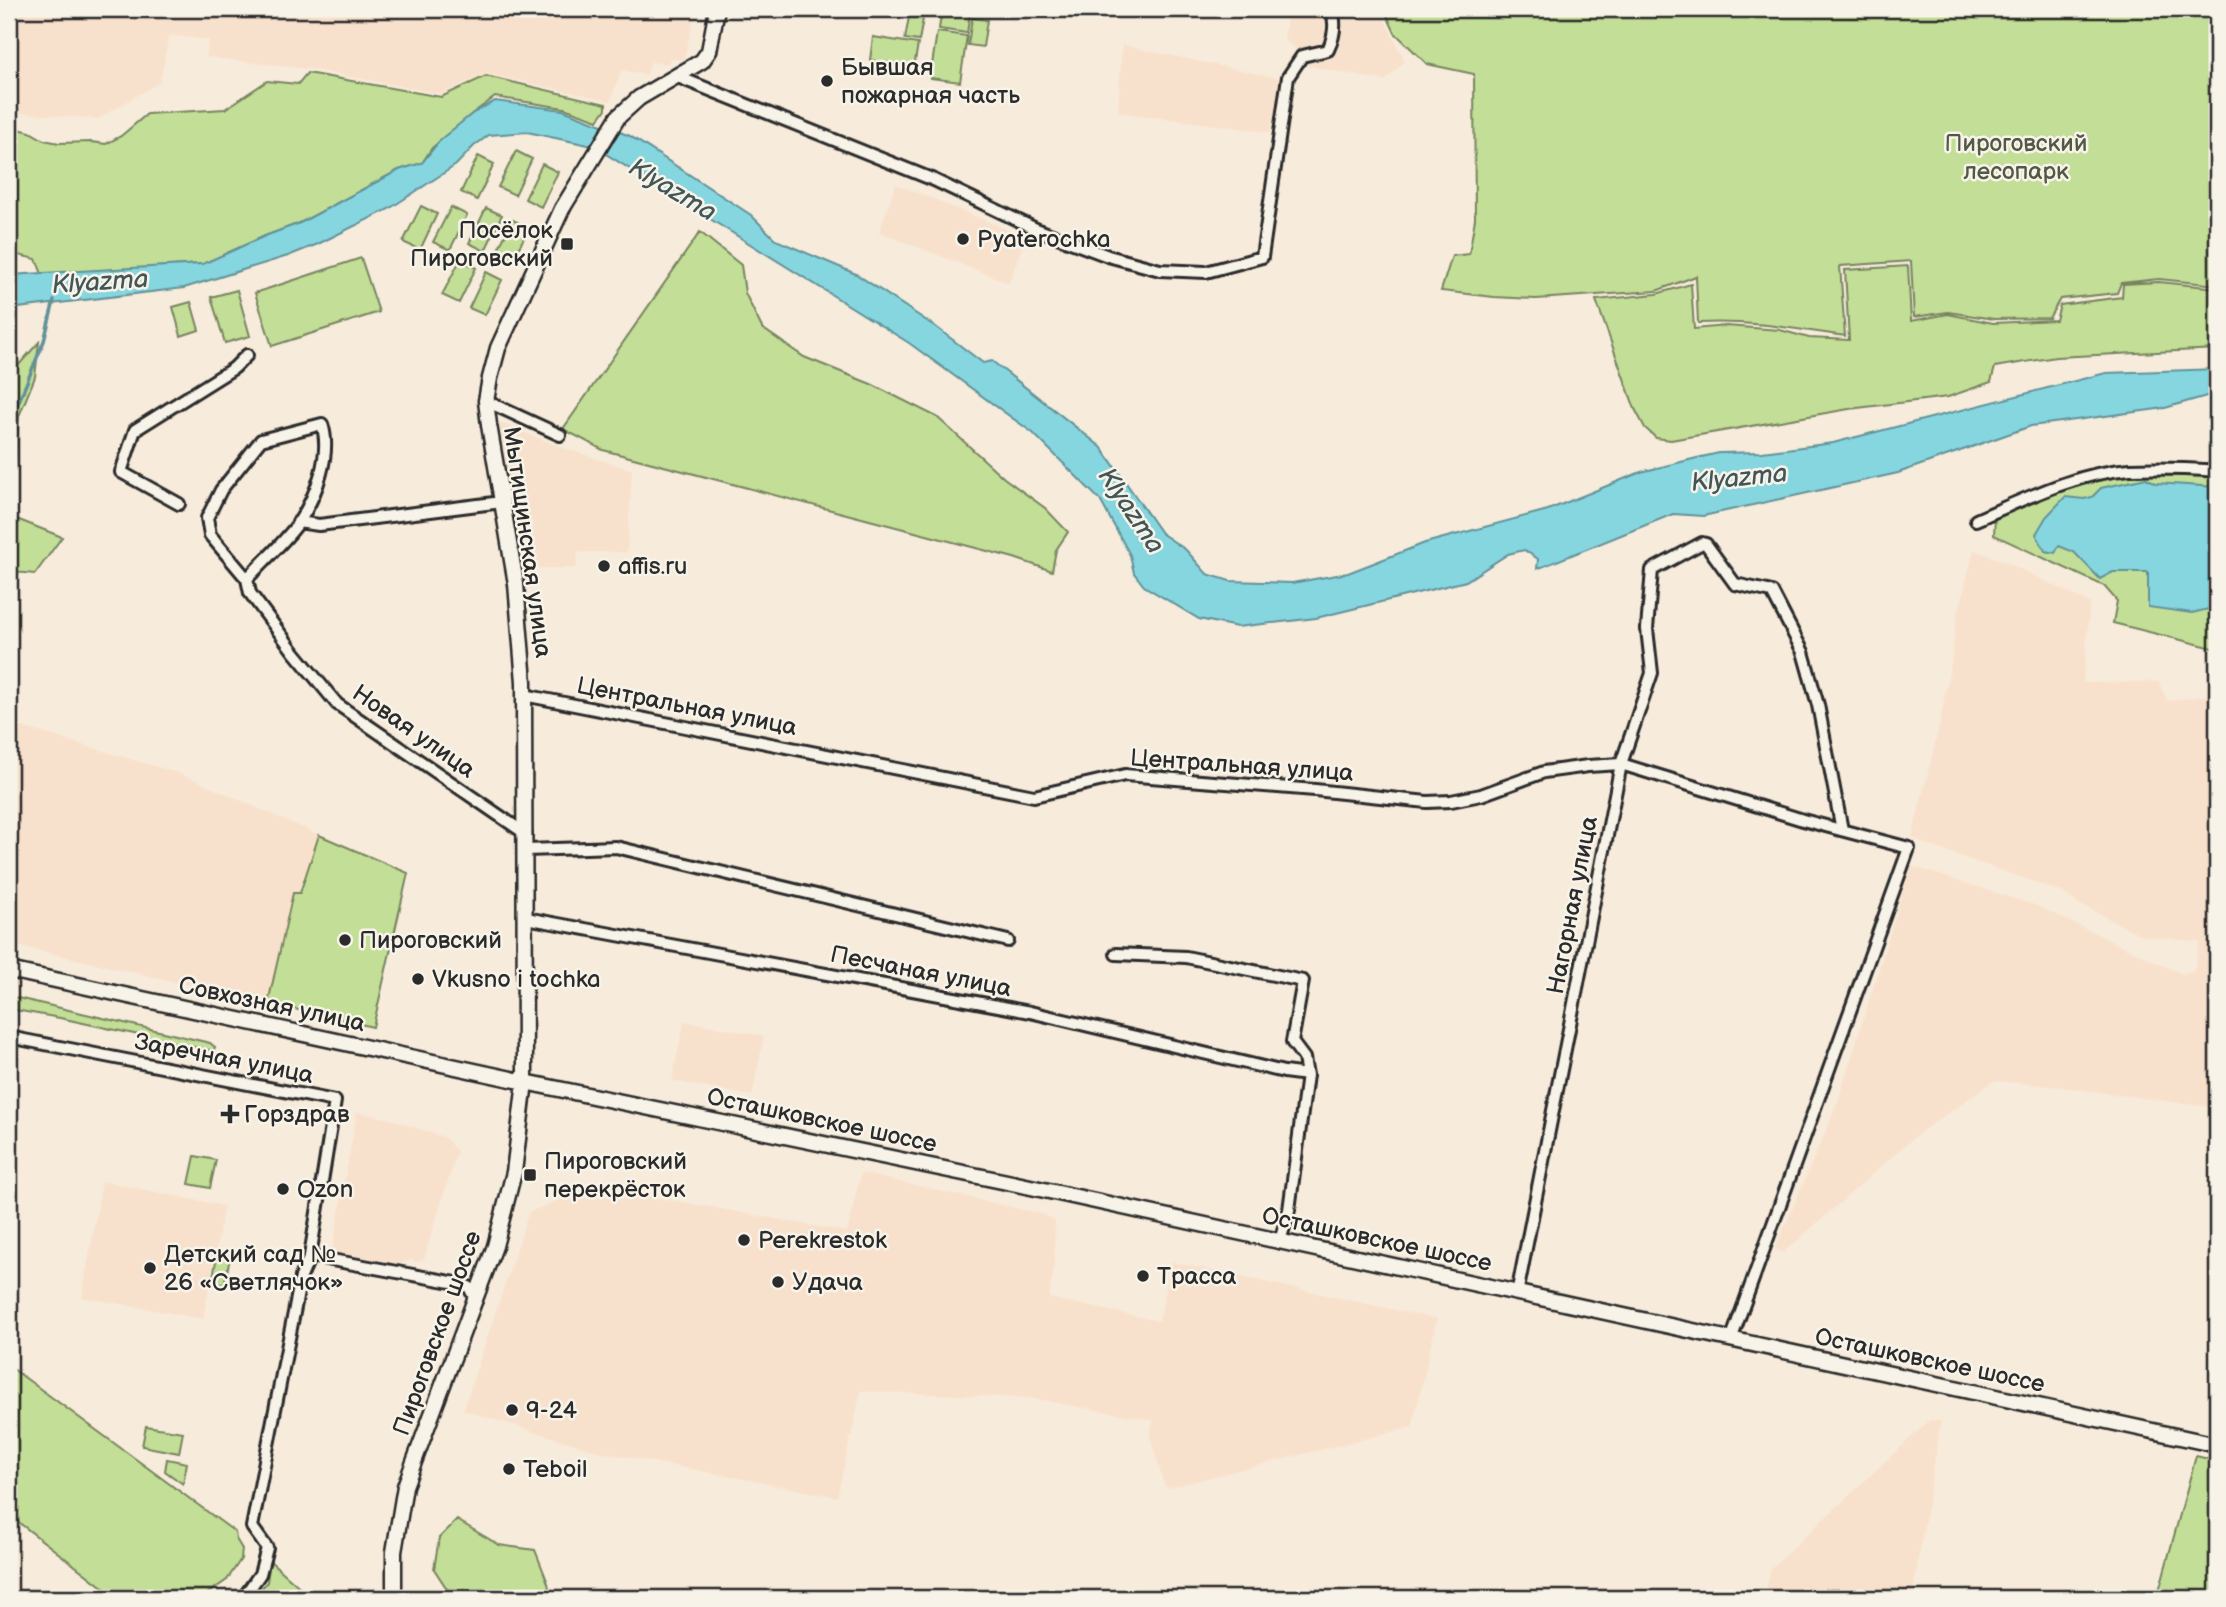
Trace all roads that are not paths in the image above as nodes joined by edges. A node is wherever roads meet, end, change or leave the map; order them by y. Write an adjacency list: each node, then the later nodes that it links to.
1 (717, 9): 3 (main road, Мытищинская улица)
2 (1331, 9): 3 (street)
3 (678, 76): 5 (main road, Мытищинская улица)
4 (247, 355): 9 (street)
5 (486, 401): 6 (street); 8 (main road, Мытищинская улица)
6 (560, 435)
7 (2217, 471): 10 (street)
8 (502, 502): 11 (street); 13 (main road, Мытищинская улица)
9 (179, 505)
10 (1976, 520)
11 (299, 522): 12 (street); 12 (street, Новая улица)
12 (247, 579): 16 (street, Новая улица)
13 (524, 695): 14 (street, Центральная улица); 16 (main road, Мытищинская улица)
14 (1621, 764): 15 (street, Центральная улица); 15 (street, Нагорная улица); 29 (street, Нагорная улица)
15 (1842, 830): 31 (street, Центральная улица)
16 (526, 834): 17 (main road, Мытищинская улица)
17 (526, 849): 18 (main road, Мытищинская улица); 19 (street)
18 (526, 918): 23 (street, Песчаная улица); 24 (main road, Мытищинская улица)
19 (1008, 941)
20 (1116, 954): 23 (street)
21 (9, 970): 24 (main road, Совхозная улица)
22 (9, 1037): 26 (street, Заречная улица)
23 (1307, 1075): 25 (street)
24 (525, 1082): 25 (main road, Осташковское шоссе); 27 (main road, Пироговское шоссе)
25 (1280, 1241): 29 (main road, Осташковское шоссе)
26 (310, 1256): 28 (street); 33 (street, Заречная улица)
27 (484, 1278): 28 (street); 30 (main road, Пироговское шоссе)
28 (462, 1284): 30 (street)
29 (1517, 1294): 31 (main road, Осташковское шоссе)
30 (475, 1301): 34 (main road, Пироговское шоссе)
31 (1731, 1340): 32 (main road, Осташковское шоссе)
32 (2217, 1445)
33 (243, 1598)
34 (394, 1598)

